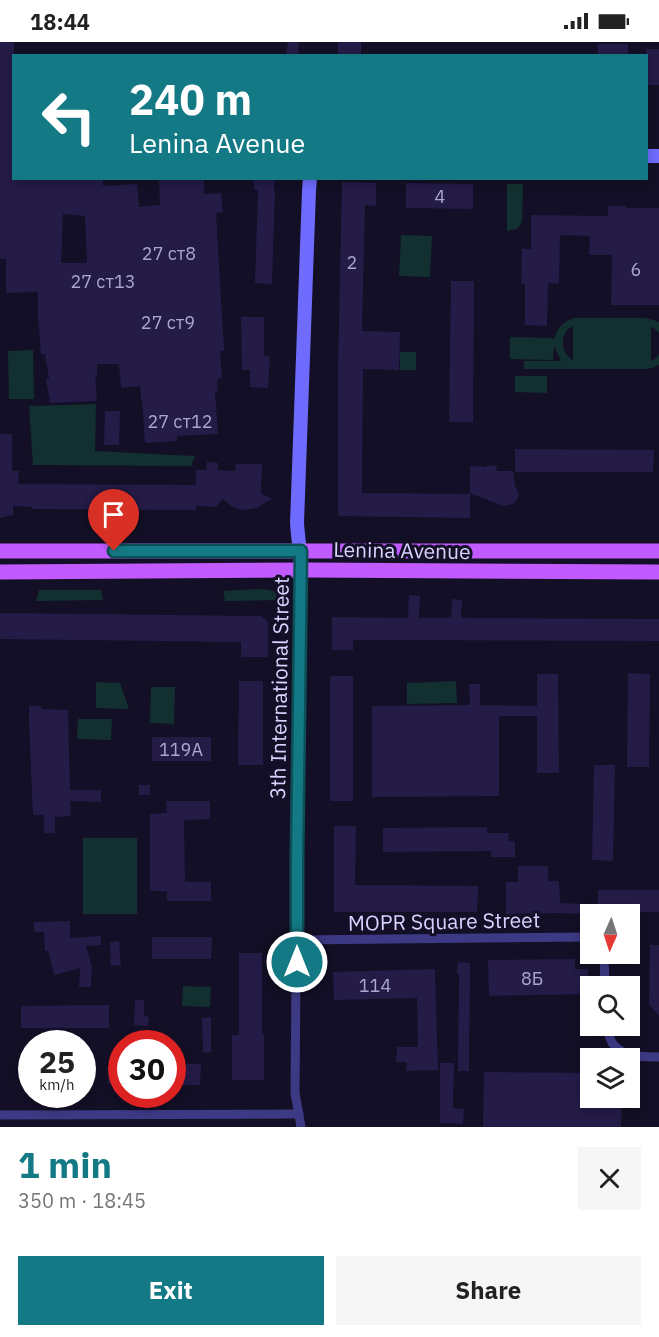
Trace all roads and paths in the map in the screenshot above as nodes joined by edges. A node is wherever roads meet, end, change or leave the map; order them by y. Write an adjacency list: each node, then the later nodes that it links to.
1 (310, 180): 3 (street, 3th International Street)
2 (0, 551): 3 (main road, Lenina Avenue)
3 (301, 551): 4 (main road, Lenina Avenue); 5 (street, 3th International Street)
4 (659, 551)
5 (301, 570): 6 (main road, Lenina Avenue); 7 (main road, Lenina Avenue); 9 (street, 3th International Street)
6 (0, 572)
7 (659, 572)
8 (580, 937): 9 (street, MOPR Square Street)
9 (297, 940): 12 (street, 3th International Street)
10 (610, 1036): 11 (street)
11 (659, 1057)
12 (299, 1114): 13 (street); 14 (street, 3th International Street)
13 (0, 1115)
14 (301, 1127)

